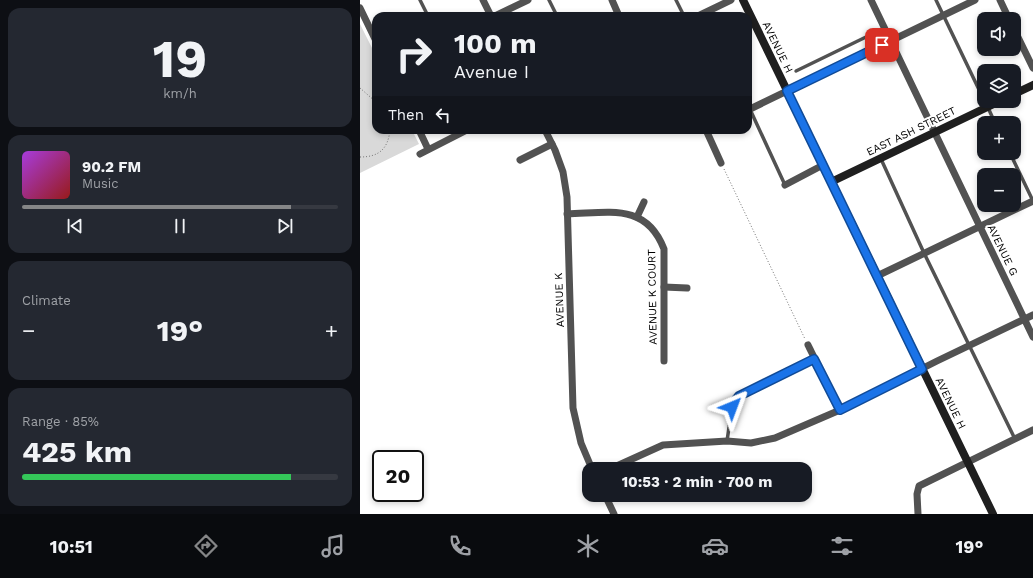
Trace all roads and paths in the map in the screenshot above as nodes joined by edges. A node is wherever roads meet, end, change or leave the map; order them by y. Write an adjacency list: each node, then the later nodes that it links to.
1 (420, 0): 14 (lane)
2 (483, 0): 15 (street)
3 (528, 0): 16 (street)
4 (549, 0): 17 (lane)
5 (612, 0): 18 (street)
6 (676, 0): 19 (lane)
7 (731, 0): 20 (street)
8 (743, 0): 21 (street, AVENUE H)
9 (871, 0): 26 (street, AVENUE G)
10 (936, 0): 23 (lane)
11 (975, 0): 23 (street)
12 (1000, 0): 22 (street)
13 (360, 8): 25 (street)
14 (426, 12)
15 (489, 12)
16 (503, 12)
17 (555, 12)
18 (617, 12)
19 (682, 12)
20 (708, 12)
21 (749, 12)
22 (1006, 12)
23 (943, 15): 26 (street); 31 (lane)
24 (752, 19): 34 (street, AVENUE H)
25 (372, 33)
26 (890, 41): 28 (street); 40 (street, AVENUE G)
27 (1021, 43): 29 (street)
28 (873, 50): 30 (lane); 34 (street)
29 (1033, 68)
30 (796, 71)
31 (977, 85)
32 (1033, 85): 35 (street)
33 (360, 88): 36 (path)
34 (787, 91): 37 (street); 54 (street, AVENUE H)
35 (1021, 91)
36 (372, 98)
37 (752, 107)
38 (977, 107): 40 (street, EAST ASH STREET)
39 (752, 114): 56 (lane)
40 (934, 132): 50 (street, EAST ASH STREET); 61 (street, AVENUE G)
41 (389, 134): 49 (path)
42 (420, 134): 47 (street)
43 (459, 134): 47 (street)
44 (547, 134): 46 (street, AVENUE K)
45 (708, 134): 53 (street)
46 (552, 144): 51 (street); 59 (street, AVENUE K)
47 (428, 149): 48 (street)
48 (420, 154)
49 (360, 157)
50 (881, 158): 55 (street, EAST ASH STREET); 62 (lane)
51 (520, 160)
52 (1013, 160): 57 (lane)
53 (721, 163): 69 (path)
54 (823, 165): 55 (street, AVENUE H); 56 (street)
55 (832, 182): 63 (street, AVENUE H)
56 (785, 184)
57 (1033, 201): 61 (street)
58 (644, 202): 60 (street)
59 (567, 214): 60 (street, AVENUE K COURT); 78 (street, AVENUE K)
60 (637, 217): 64 (street, AVENUE K COURT)
61 (980, 226): 62 (street); 67 (street, AVENUE G)
62 (924, 253): 63 (street); 70 (lane)
63 (877, 276): 73 (street, AVENUE H)
64 (664, 288): 65 (street); 72 (street, AVENUE K COURT)
65 (687, 288)
66 (1033, 315): 67 (street)
67 (1024, 319): 68 (street, AVENUE G); 70 (street)
68 (1033, 337)
69 (808, 345): 71 (street)
70 (969, 345): 73 (street); 76 (lane)
71 (814, 359): 74 (street); 77 (lane)
72 (664, 361)
73 (922, 369): 74 (street); 80 (street, AVENUE H)
74 (840, 410): 77 (street)
75 (1033, 430): 76 (street)
76 (1015, 439): 80 (street)
77 (727, 441): 79 (street)
78 (589, 462)
79 (625, 462)
80 (967, 462): 83 (street); 84 (street, AVENUE H)
81 (608, 502): 82 (street)
82 (614, 514)
83 (918, 514)
84 (993, 514)

